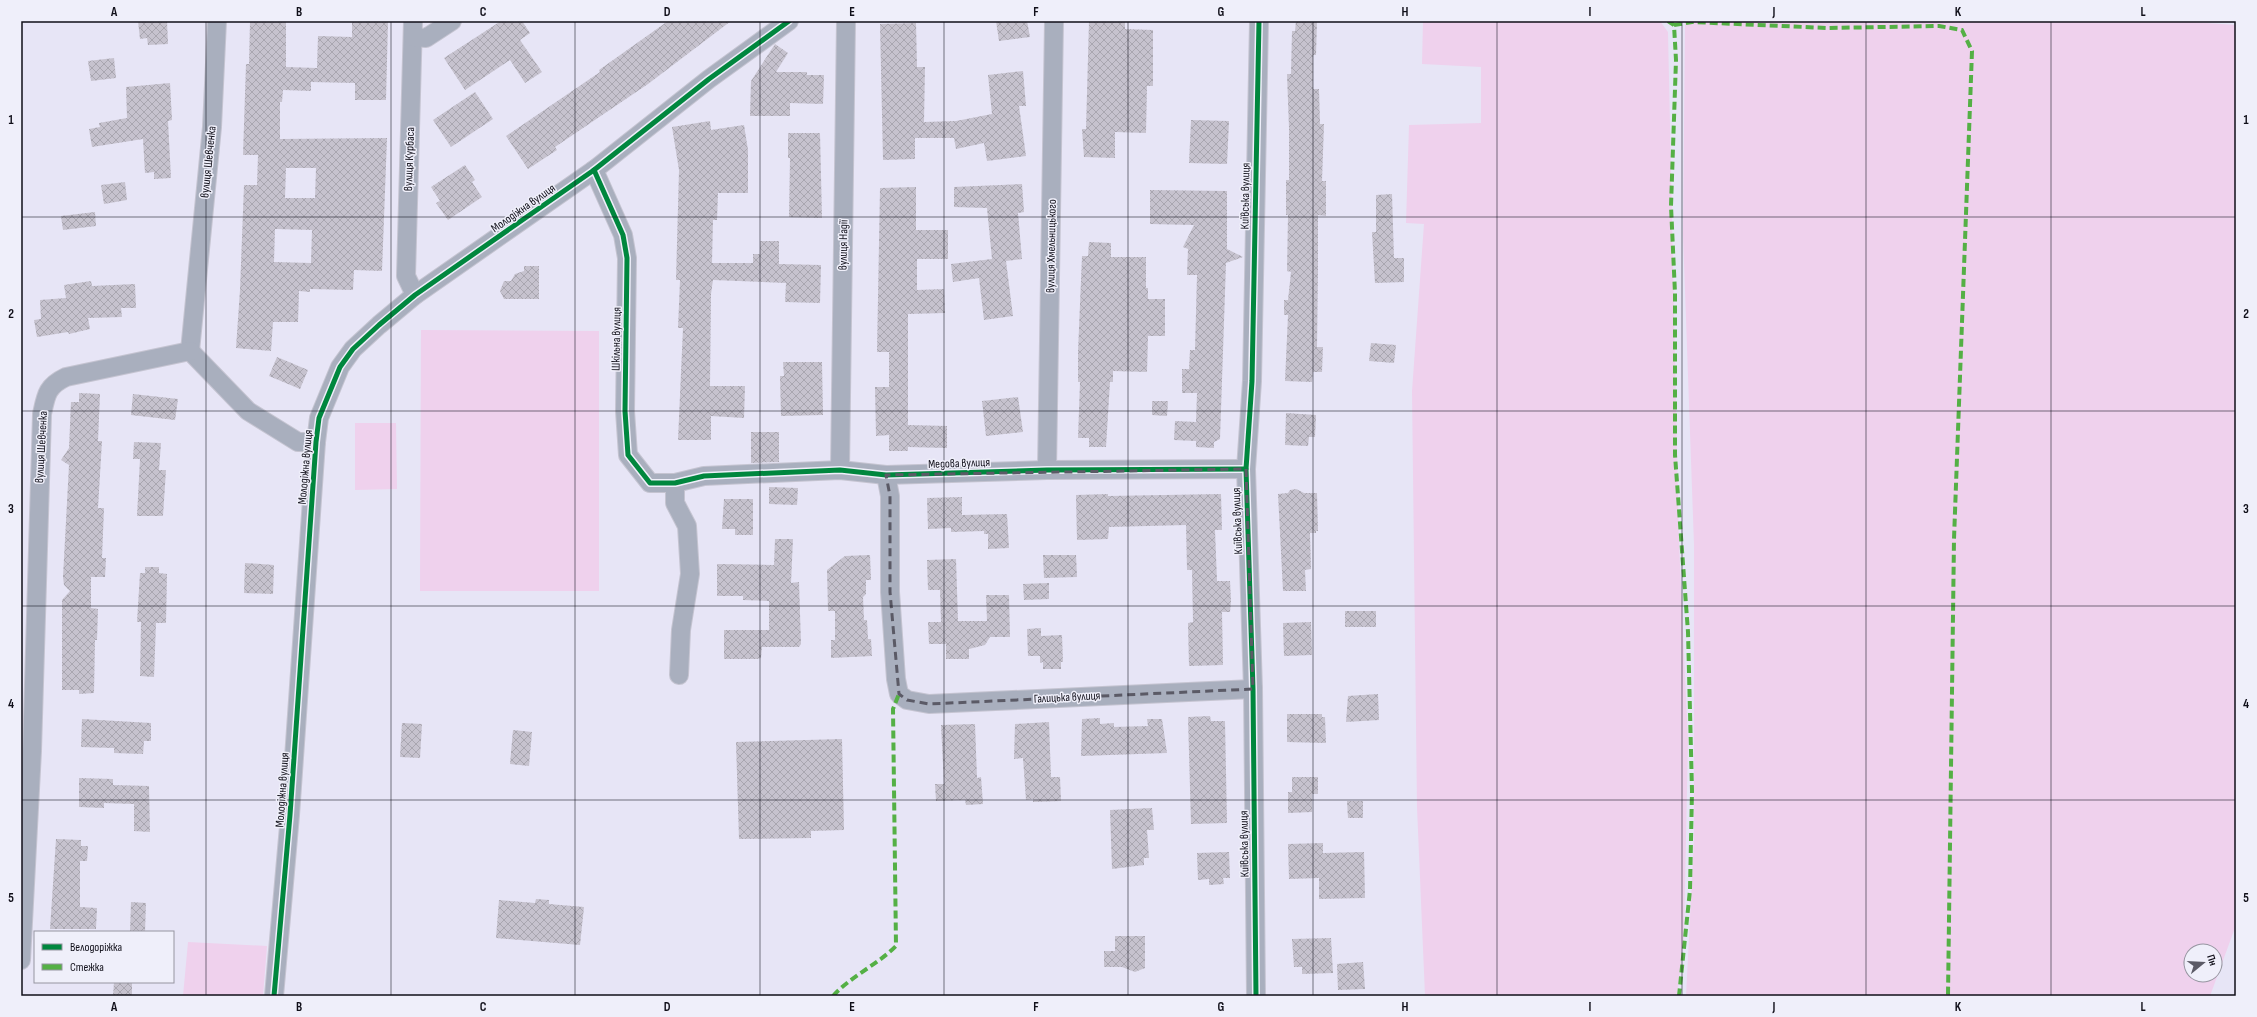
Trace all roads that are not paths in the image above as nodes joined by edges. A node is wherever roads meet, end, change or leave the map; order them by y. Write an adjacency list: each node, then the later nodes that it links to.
1 (217, 21): 10 (street, вулиця Шевченка)
2 (452, 21): 7 (street)
3 (789, 21): 8 (street, Молодіжна вулиця)
4 (846, 21): 13 (street, вулиця Надії)
5 (1054, 21): 14 (street, вулиця Хмельницького)
6 (1259, 21): 12 (street, Київська вулиця)
7 (413, 29): 9 (street, вулиця Курбаса)
8 (594, 170): 9 (street, Молодіжна вулиця); 16 (street, Шкільна вулиця)
9 (415, 295): 11 (street, Молодіжна вулиця)
10 (190, 351): 11 (street); 19 (street, вулиця Шевченка)
11 (316, 442): 20 (street, Молодіжна вулиця)
12 (1246, 469): 14 (street, Медова вулиця); 18 (street, Київська вулиця)
13 (840, 470): 15 (street, Медова вулиця); 16 (street, Медова вулиця)
14 (1047, 470): 15 (street, Медова вулиця)
15 (886, 475): 18 (street, Галицька вулиця)
16 (675, 483): 17 (street)
17 (679, 675)
18 (1253, 689): 21 (street, Київська вулиця)
19 (21, 960)
20 (274, 996)
21 (1256, 996)

